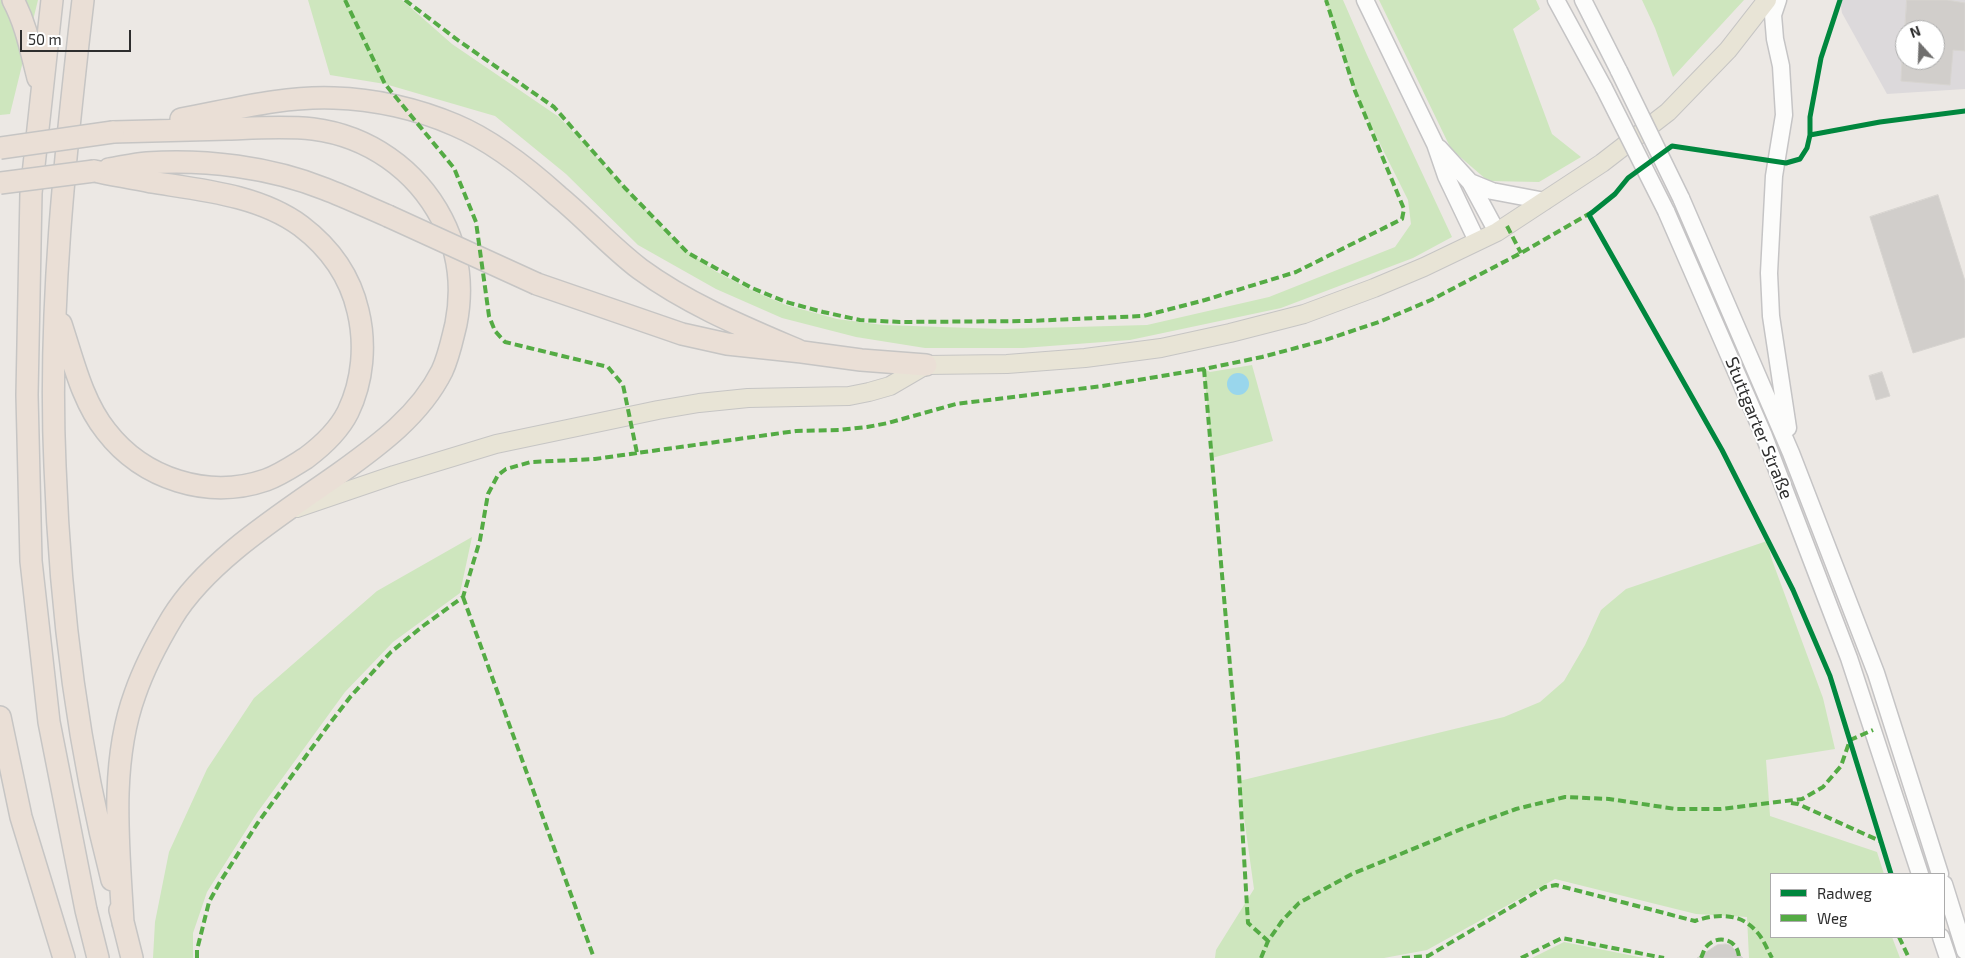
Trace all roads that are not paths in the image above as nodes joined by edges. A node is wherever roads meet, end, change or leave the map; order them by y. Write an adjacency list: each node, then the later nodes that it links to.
1 (13, 0): 11 (highway)
2 (52, 0): 11 (highway)
3 (83, 0): 21 (highway)
4 (1365, 0): 13 (main road)
5 (1556, 0): 27 (main road, Stuttgarter Straße, bridge)
6 (1582, 0): 10 (main road, Stuttgarter Straße)
7 (1589, 0): 10 (main road)
8 (1767, 0): 18 (main road)
9 (1778, 0): 24 (main road)
10 (1619, 70): 24 (main road, Stuttgarter Straße, bridge)
11 (42, 92): 34 (highway)
12 (113, 132): 14 (highway, bridge); 22 (highway); 25 (highway)
13 (1435, 144): 16 (main road); 20 (main road)
14 (0, 148)
15 (148, 172): 17 (highway, bridge); 21 (highway); 22 (highway, bridge)
16 (1470, 182): 18 (main road); 19 (main road)
17 (0, 183)
18 (1545, 201): 19 (main road)
19 (1497, 232): 20 (main road)
20 (1477, 241): 23 (main road)
21 (56, 310): 30 (highway)
22 (802, 352): 23 (highway)
23 (926, 365): 25 (main road)
24 (1791, 453): 28 (main road, Stuttgarter Straße)
25 (284, 512): 30 (highway)
26 (0, 717): 33 (highway)
27 (1920, 873)
28 (1940, 873)
29 (1945, 887): 32 (main road)
30 (123, 922): 35 (highway)
31 (1941, 938): 36 (main road)
32 (1965, 951)
33 (64, 958)
34 (98, 958)
35 (132, 958)
36 (1948, 958)

